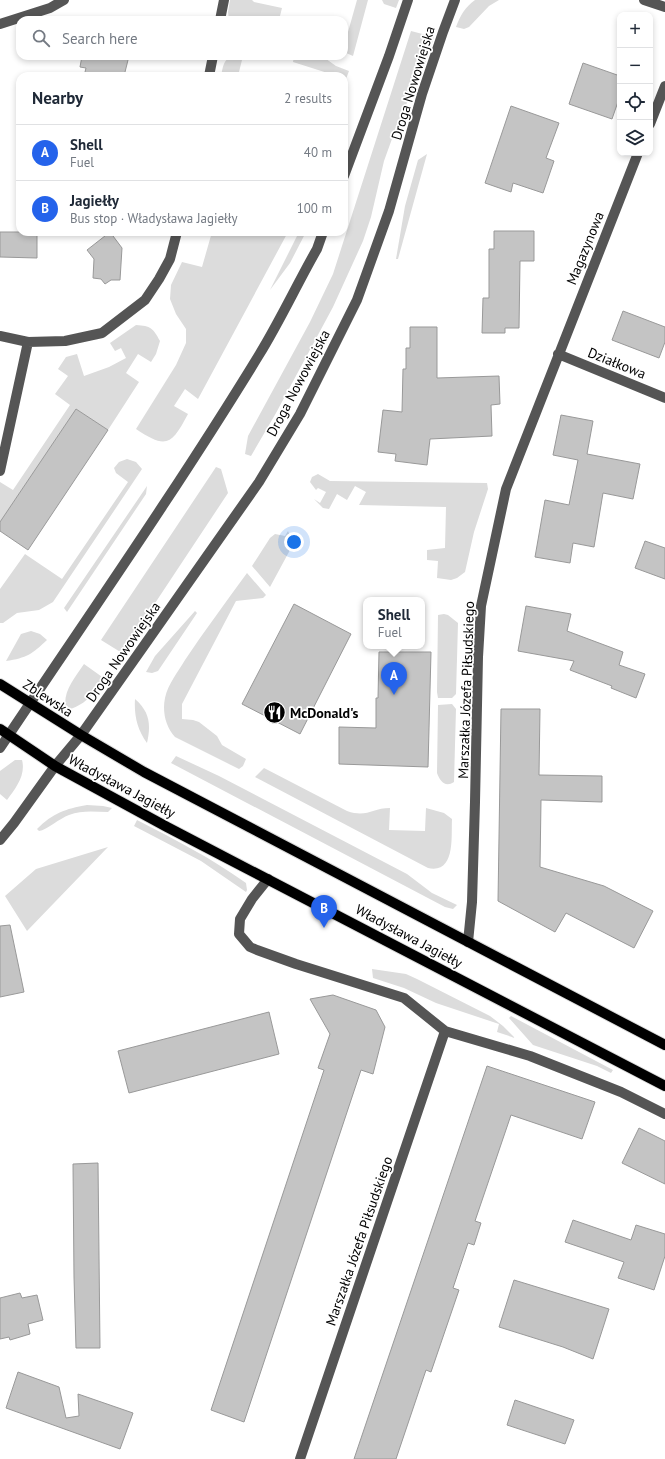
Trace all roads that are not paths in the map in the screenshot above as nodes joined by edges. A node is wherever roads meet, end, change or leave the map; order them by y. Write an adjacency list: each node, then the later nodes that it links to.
1 (64, 0): 7 (street)
2 (224, 0): 8 (street)
3 (408, 0): 16 (street, Droga Nowowiejska)
4 (455, 0): 28 (street, Droga Nowowiejska)
5 (644, 0): 6 (street)
6 (665, 7)
7 (25, 16)
8 (221, 16)
9 (16, 19): 10 (street)
10 (0, 24)
11 (212, 60): 12 (street)
12 (210, 72)
13 (665, 86): 14 (street)
14 (652, 120)
15 (637, 156): 21 (street, Magazynowa)
16 (348, 165)
17 (176, 236): 20 (street)
18 (322, 236): 25 (street)
19 (0, 336): 20 (street)
20 (28, 342): 23 (street)
21 (558, 354): 22 (street, Działkowa); 33 (street, Marszałka Józefa Piłsudskiego)
22 (665, 398)
23 (0, 470)
24 (0, 684): 25 (main road, Zblewska)
25 (30, 703): 27 (street); 28 (main road, Zblewska)
26 (0, 729): 27 (main road)
27 (9, 735): 29 (street); 30 (main road)
28 (81, 736): 30 (street, Droga Nowowiejska); 33 (main road, Władysława Jagiełły)
29 (0, 748)
30 (55, 766): 31 (street, Droga Nowowiejska); 32 (main road, Władysława Jagiełły)
31 (0, 840)
32 (268, 879): 34 (street); 36 (main road, Władysława Jagiełły)
33 (468, 942): 35 (main road, Władysława Jagiełły)
34 (445, 1031): 37 (street); 38 (street, Marszałka Józefa Piłsudskiego)
35 (665, 1045)
36 (665, 1086)
37 (665, 1114)
38 (300, 1459)

